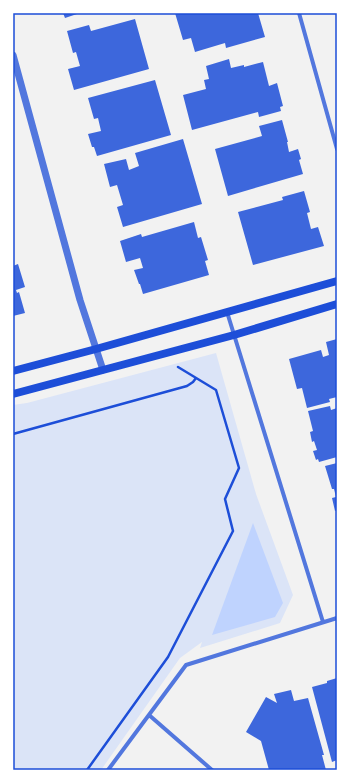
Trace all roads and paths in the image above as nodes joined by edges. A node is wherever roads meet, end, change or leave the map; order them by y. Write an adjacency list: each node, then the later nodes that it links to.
1 (299, 13): 3 (street)
2 (13, 55): 8 (street)
3 (337, 149)
4 (337, 281): 6 (main road)
5 (337, 304): 7 (main road)
6 (227, 312): 7 (street); 8 (main road)
7 (234, 335): 10 (main road); 16 (street)
8 (96, 349): 10 (street); 11 (main road)
9 (177, 367): 12 (path)
10 (103, 370): 13 (main road)
11 (13, 371)
12 (196, 378): 14 (path); 18 (path)
13 (13, 394)
14 (13, 434)
15 (337, 618): 16 (street)
16 (324, 622): 17 (street)
17 (149, 715): 19 (street); 20 (street)
18 (87, 770)
19 (108, 770)
20 (212, 770)

